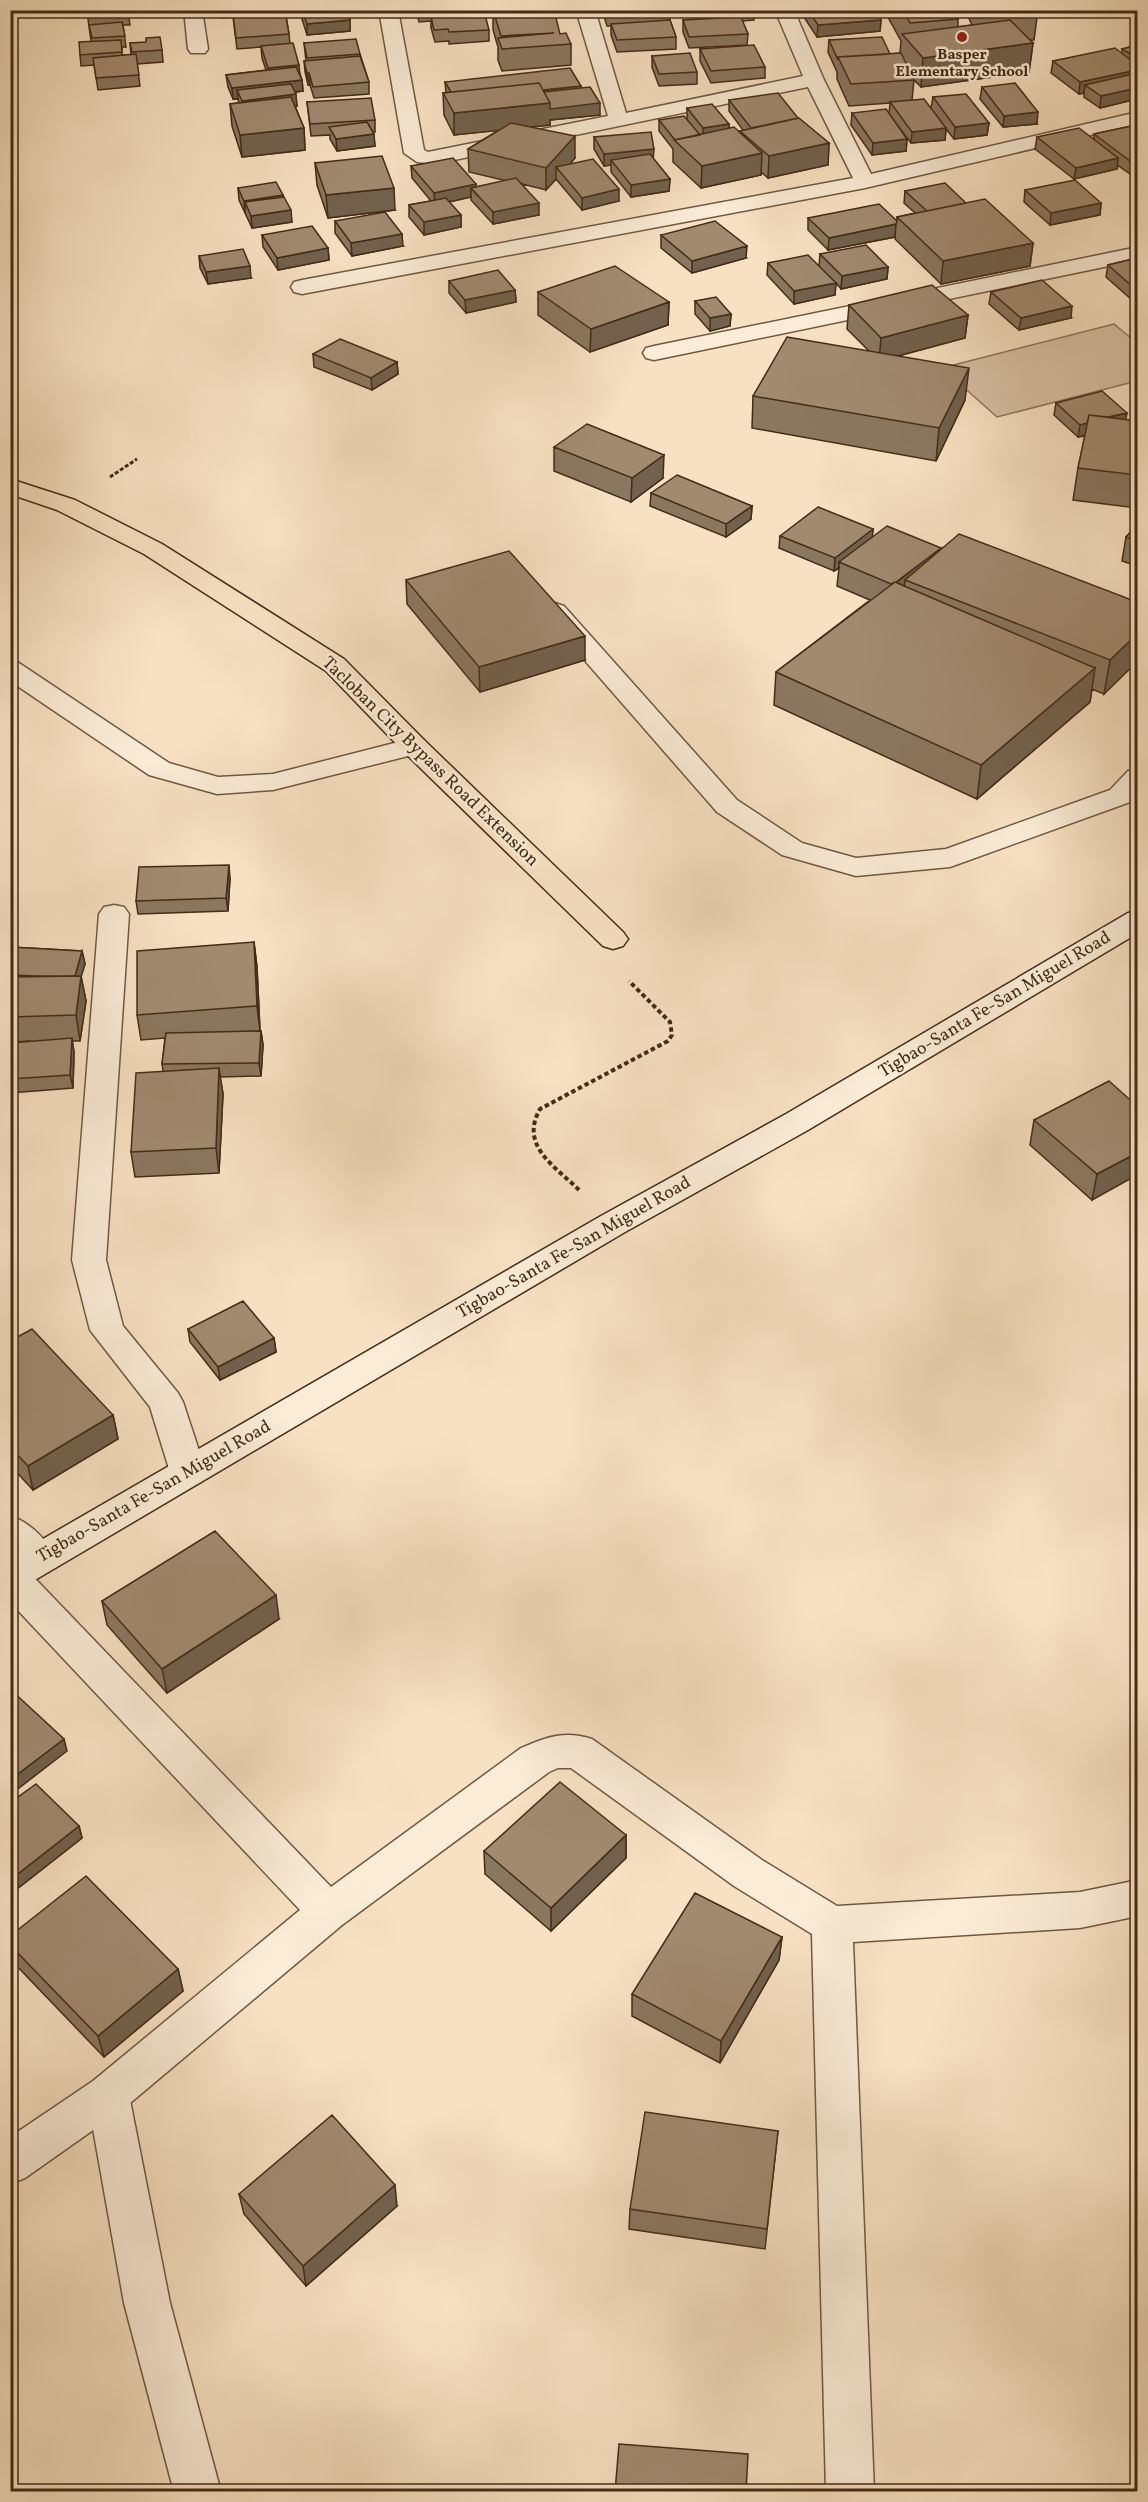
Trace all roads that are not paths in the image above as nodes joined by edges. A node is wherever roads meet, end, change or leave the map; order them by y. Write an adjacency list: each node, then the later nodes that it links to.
1 (193, 10): 5 (street)
2 (388, 10): 8 (street)
3 (585, 10): 8 (street)
4 (784, 10): 6 (street)
5 (198, 49)
6 (814, 80): 8 (street); 9 (street)
7 (1137, 118): 9 (street)
8 (620, 121)
9 (865, 182): 11 (street)
10 (1137, 253): 12 (street)
11 (302, 287)
12 (654, 353)
13 (10, 486): 16 (highway, Tacloban City Bypass Road Extension)
14 (536, 590): 17 (street)
15 (10, 669): 16 (street)
16 (414, 746): 20 (highway, Tacloban City Bypass Road Extension)
17 (1132, 792)
18 (114, 914): 21 (street)
19 (1137, 920): 21 (street, Tigbao-Santa Fe-San Miguel Road)
20 (613, 939)
21 (188, 1473): 23 (street, Tigbao-Santa Fe-San Miguel Road)
22 (10, 1530): 23 (street)
23 (20, 1571): 25 (street)
24 (1137, 1898): 26 (street)
25 (328, 1912): 26 (street); 27 (street)
26 (832, 1925): 30 (street)
27 (108, 2095): 28 (street); 29 (street)
28 (10, 2163)
29 (198, 2492)
30 (850, 2492)

